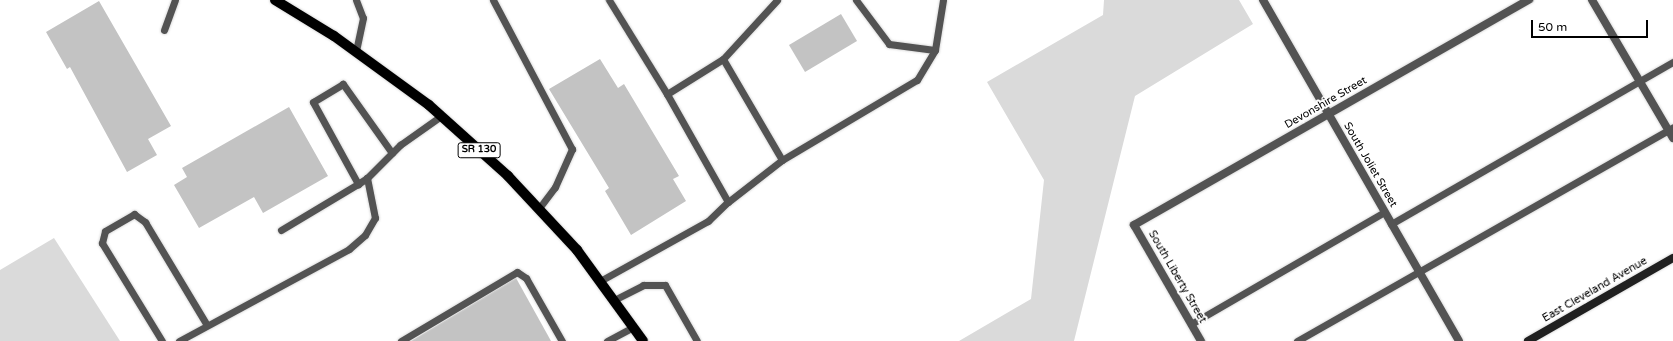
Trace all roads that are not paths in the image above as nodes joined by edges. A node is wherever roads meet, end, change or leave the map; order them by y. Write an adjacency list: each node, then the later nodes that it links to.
1 (175, 0): 12 (lane)
2 (275, 0): 14 (main road, SR 130)
3 (356, 0): 14 (lane)
4 (493, 0): 28 (lane)
5 (609, 0): 18 (lane)
6 (777, 0): 15 (lane)
7 (856, 0): 13 (lane)
8 (943, 0): 13 (lane)
9 (1263, 0): 19 (street, South Joliet Street)
10 (1529, 0): 19 (street, Devonshire Street)
11 (1592, 0): 17 (street)
12 (164, 30)
13 (935, 50): 24 (lane)
14 (356, 52): 20 (main road, SR 130)
15 (723, 58): 18 (lane); 24 (lane)
16 (1673, 62): 17 (lane)
17 (1640, 81): 21 (street); 31 (lane)
18 (666, 94): 27 (lane)
19 (1328, 114): 29 (street, South Joliet Street); 30 (street, Devonshire Street)
20 (441, 116): 23 (lane); 28 (main road, SR 130)
21 (1671, 129): 22 (street); 34 (lane)
22 (1673, 138)
23 (392, 153): 25 (lane); 26 (lane)
24 (782, 160): 27 (lane)
25 (367, 178): 26 (lane); 38 (lane)
26 (358, 184): 32 (lane)
27 (728, 202): 35 (lane)
28 (539, 208): 35 (main road, SR 130)
29 (1384, 212): 31 (street, South Joliet Street); 37 (lane)
30 (1134, 224): 37 (street, South Liberty Street)
31 (1391, 224): 34 (street, South Joliet Street)
32 (281, 230)
33 (1673, 258): 50 (main road, East Cleveland Avenue)
34 (1418, 271): 48 (lane); 49 (street, South Joliet Street)
35 (600, 281): 36 (main road, SR 130)
36 (614, 300): 39 (main road, SR 130); 46 (lane)
37 (1191, 324): 47 (street, South Liberty Street)
38 (206, 325): 40 (lane); 41 (lane)
39 (633, 327): 44 (lane); 45 (main road, SR 130)
40 (162, 341)
41 (179, 341)
42 (401, 341): 43 (lane)
43 (562, 341)
44 (607, 341)
45 (643, 341)
46 (697, 341)
47 (1201, 341)
48 (1298, 341)
49 (1459, 341)
50 (1528, 341)

